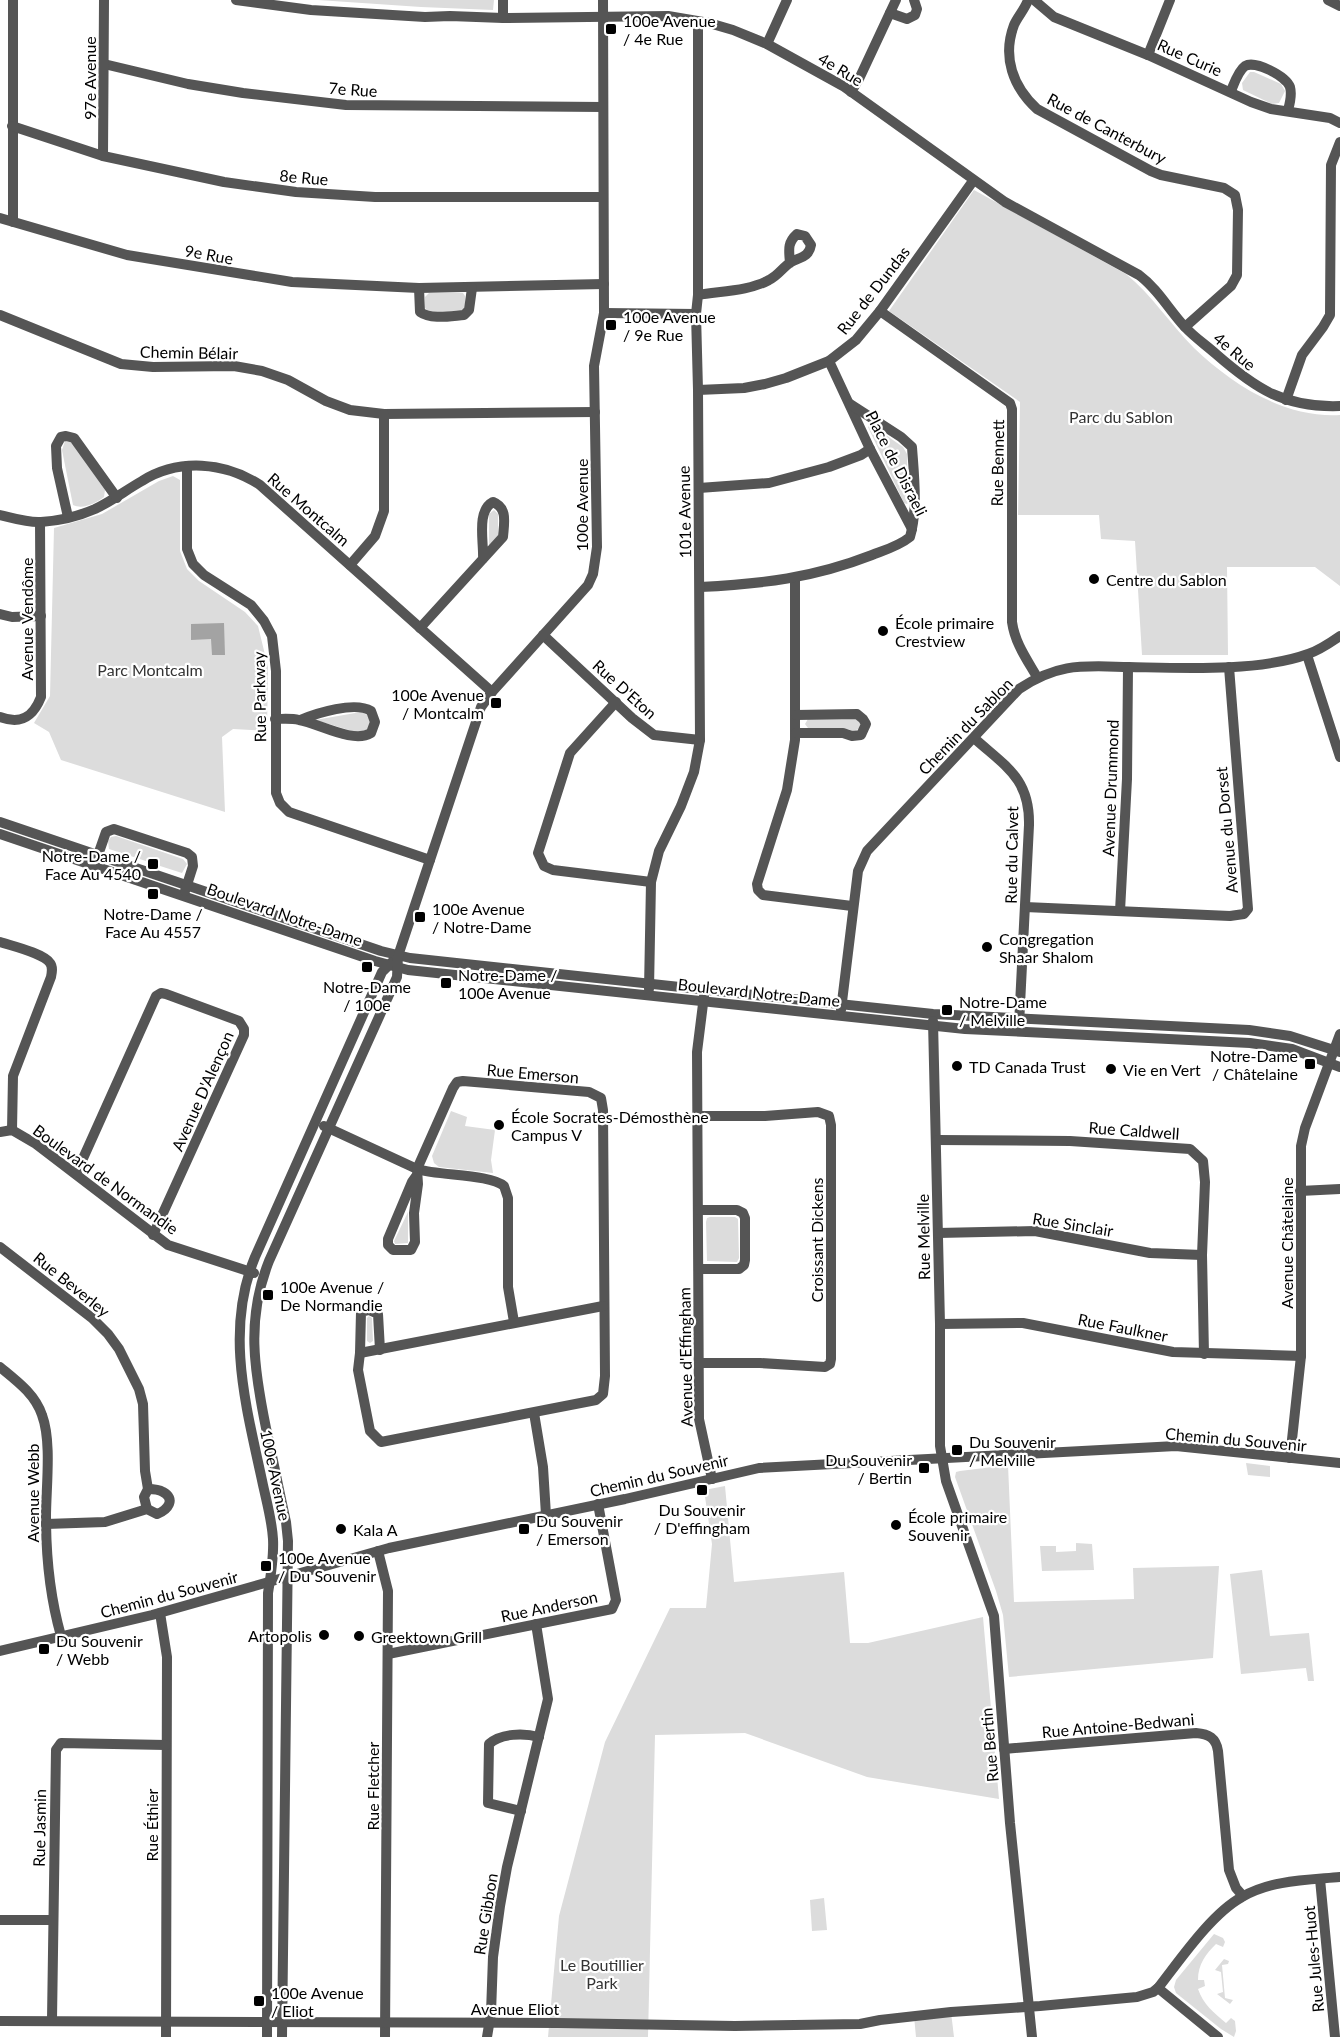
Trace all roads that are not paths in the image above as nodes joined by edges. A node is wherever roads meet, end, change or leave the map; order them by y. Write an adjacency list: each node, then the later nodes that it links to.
1 (13, 0): 27 (street)
2 (104, 0): 21 (street, 97e Avenue)
3 (236, 0): 13 (street, 4e Rue)
4 (503, 0): 17 (street)
5 (603, 0): 16 (street, 100e Avenue)
6 (787, 0): 19 (street)
7 (896, 0): 15 (street)
8 (914, 0): 15 (street)
9 (1028, 0): 45 (street, Rue de Canterbury)
10 (1034, 0): 20 (street, Rue Curie)
11 (1170, 0): 20 (street)
12 (1328, 0): 14 (street)
13 (311, 5): 17 (street, 4e Rue)
14 (1340, 6)
15 (890, 13): 23 (street)
16 (603, 16): 17 (street, 4e Rue); 18 (street, 4e Rue); 24 (street, 100e Avenue)
17 (503, 18)
18 (698, 21): 19 (street, 4e Rue); 39 (street, 101e Avenue)
19 (767, 44): 23 (street, 4e Rue)
20 (1148, 55): 22 (street, Rue Curie)
21 (104, 63): 24 (street, 7e Rue); 29 (street, 97e Avenue)
22 (1231, 91): 25 (street, Rue Curie); 25 (street)
23 (851, 92): 30 (street, 4e Rue)
24 (603, 107): 31 (street, 100e Avenue)
25 (1288, 110): 26 (street, Rue Curie)
26 (1340, 123)
27 (12, 126): 29 (street, 8e Rue); 33 (street)
28 (1340, 142): 34 (street)
29 (104, 156): 31 (street, 8e Rue)
30 (973, 181): 41 (street, Rue de Dundas); 45 (street, 4e Rue)
31 (602, 196): 36 (street, 100e Avenue)
32 (0, 219): 33 (street, 9e Rue)
33 (13, 222): 37 (street, 9e Rue)
34 (1335, 233): 40 (street)
35 (790, 263): 39 (street)
36 (604, 284): 38 (street, 9e Rue); 42 (street, 100e Avenue)
37 (419, 288): 38 (street, 9e Rue); 38 (street)
38 (472, 288)
39 (698, 295): 43 (street, 101e Avenue)
40 (1336, 296): 48 (street)
41 (880, 311): 46 (street, Rue de Dundas); 73 (street, Rue Bennett)
42 (604, 313): 43 (street); 51 (street, 100e Avenue)
43 (696, 314): 47 (street, 101e Avenue)
44 (0, 315): 52 (street, Chemin Bélair)
45 (1185, 327): 48 (street, 4e Rue)
46 (829, 361): 47 (street, Rue de Dundas); 49 (street, Place de Disraeli)
47 (698, 390): 55 (street, 101e Avenue)
48 (1286, 400): 50 (street, 4e Rue)
49 (850, 404): 53 (street, Place de Disraeli); 60 (street, Place de Disraeli)
50 (1340, 406)
51 (595, 412): 52 (street, Chemin Bélair); 68 (street, 100e Avenue)
52 (384, 414): 62 (street)
53 (870, 449): 55 (street); 60 (street, Place de Disraeli)
54 (187, 466): 56 (street, Rue Montcalm); 62 (street, Rue Montcalm); 78 (street, Rue Parkway)
55 (699, 488): 64 (street, 101e Avenue)
56 (117, 498): 58 (street, Rue Montcalm); 58 (street)
57 (0, 515): 59 (street, Rue Montcalm)
58 (68, 517): 59 (street, Rue Montcalm)
59 (40, 522): 66 (street, Avenue Vendôme)
60 (912, 529): 63 (street)
61 (483, 559): 61 (street); 67 (street)
62 (350, 565): 67 (street, Rue Montcalm)
63 (795, 579): 64 (street); 76 (street)
64 (700, 587): 82 (street, 101e Avenue)
65 (0, 614): 66 (street)
66 (41, 616): 77 (street, Avenue Vendôme)
67 (420, 628): 74 (street, Rue Montcalm)
68 (543, 635): 74 (street, 100e Avenue); 75 (street, Rue D'Eton)
69 (1340, 636): 70 (street, Chemin du Sablon)
70 (1307, 655): 71 (street, Chemin du Sablon); 83 (street)
71 (1229, 666): 72 (street, Chemin du Sablon); 93 (street, Avenue du Dorset)
72 (1128, 667): 73 (street, Chemin du Sablon); 93 (street, Avenue Drummond)
73 (1037, 676): 81 (street, Chemin du Sablon)
74 (492, 692): 87 (street, 100e Avenue)
75 (616, 702): 82 (street, Rue D'Eton); 88 (street)
76 (795, 715): 80 (street); 80 (street)
77 (0, 717)
78 (275, 719): 79 (street); 87 (street, Rue Parkway)
79 (300, 720): 79 (street)
80 (796, 733): 91 (street)
81 (974, 738): 91 (street, Chemin du Sablon); 92 (street, Rue du Calvet)
82 (700, 740): 88 (street, 101e Avenue)
83 (1340, 757)
84 (0, 822): 86 (street, Boulevard Notre-Dame)
85 (0, 834): 90 (street, Boulevard Notre-Dame)
86 (98, 855): 89 (street, Boulevard Notre-Dame); 89 (street, Boulevard Notre-Dame)
87 (430, 860): 95 (street, 100e Avenue)
88 (651, 882): 97 (street, 101e Avenue)
89 (187, 885): 90 (street, Boulevard Notre-Dame); 95 (street, Boulevard Notre-Dame)
90 (183, 896): 96 (street, Boulevard Notre-Dame)
91 (852, 906): 99 (street, Chemin du Sablon)
92 (1025, 907): 93 (street, Avenue du Dorset); 100 (street, Rue du Calvet)
93 (1120, 911)
94 (0, 942): 109 (street)
95 (398, 956): 96 (street, 100e Avenue); 97 (street, Boulevard Notre-Dame)
96 (393, 966): 97 (street, Boulevard Notre-Dame); 107 (street, 100e Avenue); 108 (street, 100e Avenue)
97 (649, 989): 98 (street, Boulevard Notre-Dame)
98 (704, 995): 99 (street, Boulevard Notre-Dame); 106 (street, Avenue d'Effingham)
99 (841, 1010): 101 (street, Boulevard Notre-Dame)
100 (1019, 1019): 101 (street, Boulevard Notre-Dame); 102 (street, Rue du Calvet); 104 (street, Boulevard Notre-Dame)
101 (933, 1020): 102 (street, Boulevard Notre-Dame); 111 (street, Rue Melville)
102 (1018, 1031): 105 (street, Boulevard Notre-Dame)
103 (1340, 1034): 104 (street, Avenue Châtelaine)
104 (1337, 1051): 105 (street, Avenue Châtelaine)
105 (1335, 1064): 115 (street, Avenue Châtelaine)
106 (698, 1116): 116 (street, Avenue d'Effingham); 131 (street, Croissant Dickens)
107 (315, 1122): 108 (street); 122 (street, 100e Avenue)
108 (329, 1128): 112 (street); 123 (street, 100e Avenue)
109 (12, 1131): 110 (street, Boulevard de Normandie); 113 (street, Boulevard de Normandie)
110 (0, 1132)
111 (937, 1140): 117 (street, Rue Melville); 120 (street, Rue Caldwell)
112 (417, 1172): 112 (street); 124 (street, Rue Emerson); 125 (street)
113 (76, 1174): 118 (street, Boulevard de Normandie); 118 (street, Avenue D'Alençon)
114 (1340, 1189): 115 (street)
115 (1300, 1191): 130 (street, Avenue Châtelaine)
116 (698, 1210): 121 (street, Avenue d'Effingham); 121 (street, Avenue d'Effingham)
117 (938, 1233): 120 (street, Rue Sinclair); 126 (street, Rue Melville)
118 (153, 1235): 122 (street, Boulevard de Normandie)
119 (0, 1247): 138 (street, Rue Beverley)
120 (1202, 1255): 129 (street, Rue Caldwell)
121 (699, 1269): 131 (street, Avenue d'Effingham)
122 (249, 1272): 123 (street, Boulevard de Normandie); 145 (street, 100e Avenue)
123 (263, 1276): 144 (street, 100e Avenue)
124 (603, 1306): 125 (street); 133 (street, Rue Emerson)
125 (514, 1322): 127 (street)
126 (940, 1324): 129 (street, Rue Faulkner); 134 (street, Rue Melville)
127 (380, 1350): 128 (street); 128 (street, Rue Emerson)
128 (360, 1353): 133 (street, Rue Emerson)
129 (1204, 1354): 130 (street, Rue Faulkner)
130 (1301, 1356): 135 (street, Avenue Châtelaine)
131 (699, 1363): 137 (street, Avenue d'Effingham)
132 (0, 1367): 142 (street, Avenue Webb)
133 (534, 1413): 141 (street)
134 (941, 1458): 135 (street, Chemin du Souvenir); 137 (street, Chemin du Souvenir); 153 (street, Rue Bertin)
135 (1290, 1458): 136 (street, Chemin du Souvenir)
136 (1340, 1463)
137 (712, 1479): 139 (street, Chemin du Souvenir)
138 (148, 1489): 140 (street, Rue Beverley); 140 (street)
139 (598, 1504): 141 (street, Chemin du Souvenir); 147 (street, Rue Anderson)
140 (147, 1509): 142 (street)
141 (546, 1515): 143 (street, Chemin du Souvenir)
142 (46, 1524): 148 (street, Avenue Webb)
143 (378, 1551): 144 (street, Chemin du Souvenir); 150 (street, Rue Fletcher)
144 (287, 1578): 145 (street, Chemin du Souvenir); 166 (street, 100e Avenue)
145 (270, 1583): 146 (street, Chemin du Souvenir); 165 (street, 100e Avenue)
146 (159, 1613): 148 (street, Chemin du Souvenir); 152 (street, Rue Éthier)
147 (536, 1624): 150 (street, Rue Anderson); 151 (street, Rue Gibbon)
148 (61, 1636): 149 (street, Chemin du Souvenir)
149 (0, 1651)
150 (388, 1654): 167 (street, Rue Fletcher)
151 (539, 1737): 154 (street, Rue Gibbon); 154 (street)
152 (166, 1745): 159 (street, Rue Jasmin); 164 (street, Rue Éthier)
153 (1004, 1749): 157 (street, Rue Antoine-Bedwani); 161 (street, Rue Bertin)
154 (520, 1811): 168 (street, Rue Gibbon)
155 (1340, 1877): 156 (street)
156 (1320, 1879): 157 (street); 179 (street, Rue Jules-Huot)
157 (1243, 1896): 160 (street)
158 (0, 1920): 159 (street)
159 (53, 1920): 162 (street, Rue Jasmin)
160 (1158, 1988): 161 (street, Avenue Eliot); 178 (street)
161 (1029, 2007): 169 (street, Avenue Eliot); 177 (street, Rue Bertin)
162 (52, 2020): 163 (street, Avenue Eliot); 164 (street, Avenue Eliot)
163 (0, 2021)
164 (165, 2021): 165 (street, Avenue Eliot); 172 (street, Rue Éthier)
165 (268, 2022): 166 (street, Avenue Eliot); 173 (street, 100e Avenue)
166 (282, 2022): 167 (street, Avenue Eliot); 174 (street, 100e Avenue)
167 (385, 2022): 168 (street, Avenue Eliot); 175 (street, Rue Fletcher)
168 (489, 2023): 170 (street, Avenue Eliot); 176 (street, Rue Gibbon)
169 (860, 2024): 170 (street, Avenue Eliot); 171 (street)
170 (707, 2031)
171 (860, 2036)
172 (165, 2037)
173 (267, 2037)
174 (282, 2037)
175 (385, 2037)
176 (487, 2037)
177 (1032, 2037)
178 (1218, 2037)
179 (1335, 2037)

